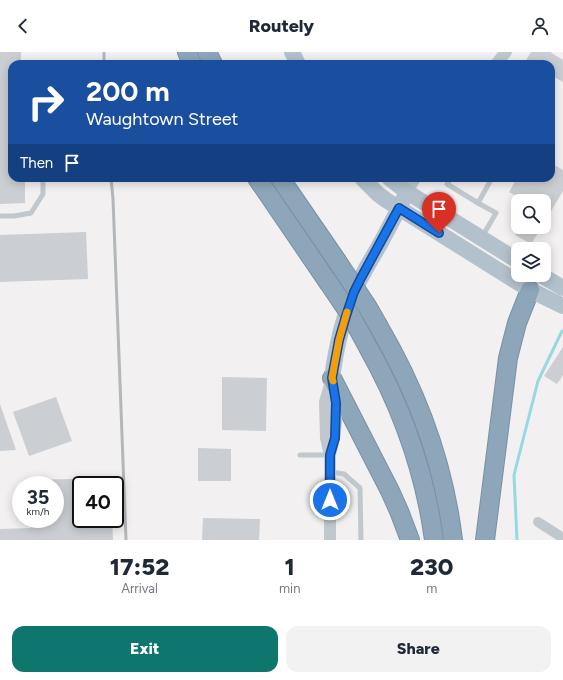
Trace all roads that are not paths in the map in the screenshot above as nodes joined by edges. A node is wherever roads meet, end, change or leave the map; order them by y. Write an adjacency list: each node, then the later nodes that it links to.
1 (506, 52): 2 (street)
2 (499, 60)
3 (43, 182): 12 (lane)
4 (259, 182): 29 (highway, bridge)
5 (283, 182): 30 (highway, bridge)
6 (366, 182): 11 (main road)
7 (449, 182): 10 (lane)
8 (490, 182): 10 (lane)
9 (411, 185): 11 (main road); 13 (main road)
10 (478, 203): 13 (lane)
11 (399, 208): 15 (main road); 20 (main road)
12 (0, 216)
13 (482, 238): 14 (main road)
14 (511, 257)
15 (511, 271)
16 (551, 281): 18 (main road)
17 (530, 282): 19 (main road); 31 (highway)
18 (563, 288)
19 (563, 306)
20 (332, 378): 22 (street); 28 (highway)
21 (300, 455): 22 (lane)
22 (330, 455): 23 (street)
23 (330, 472): 26 (street); 27 (lane)
24 (538, 522): 25 (street)
25 (563, 538)
26 (330, 540)
27 (361, 540)
28 (410, 540)
29 (434, 540)
30 (453, 540)
31 (485, 540)

